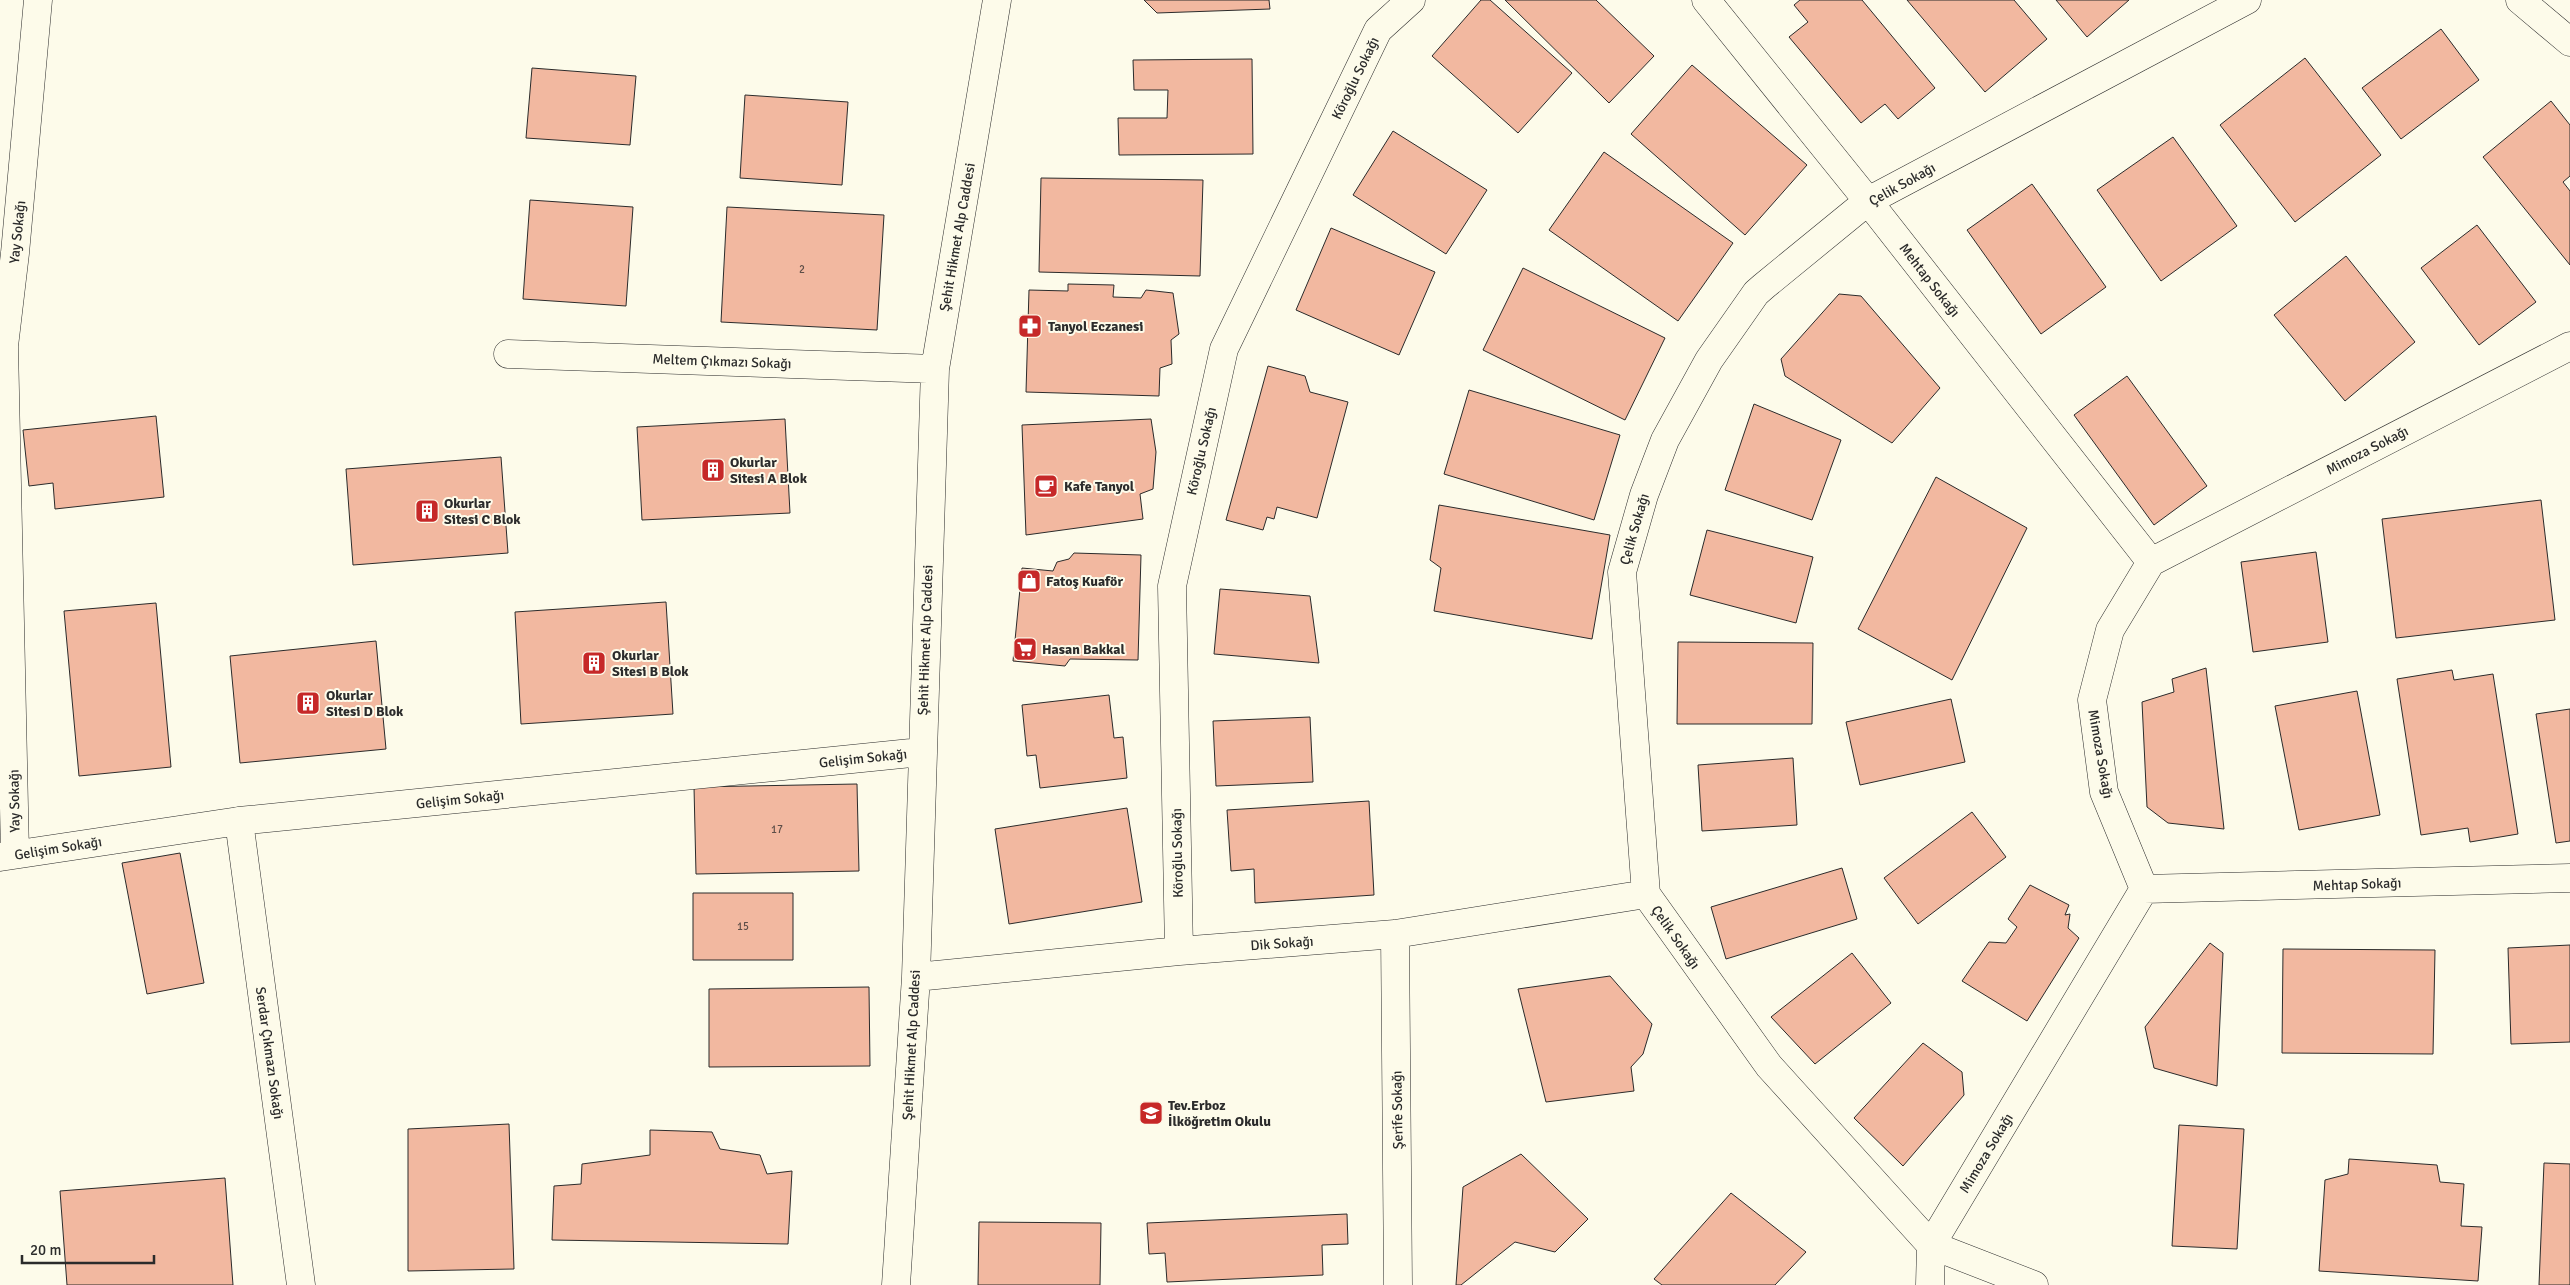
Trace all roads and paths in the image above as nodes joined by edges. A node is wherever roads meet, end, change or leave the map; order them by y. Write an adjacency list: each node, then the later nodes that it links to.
1 (38, 0): 15 (street, Yay Sokağı)
2 (997, 0): 11 (street, Şehit Hikmet Alp Caddesi)
3 (1411, 0): 20 (street, Köroğlu Sokağı)
4 (1706, 0): 8 (street, Mehtap Sokağı)
5 (2247, 0): 8 (street, Çelik Sokağı)
6 (2520, 0): 7 (street)
7 (2570, 42)
8 (1868, 201): 12 (street, Mehtap Sokağı); 18 (street, Çelik Sokağı)
9 (2570, 346): 12 (street, Mimoza Sokağı)
10 (508, 354): 11 (street, Meltem Çıkmazı Sokağı)
11 (935, 369): 13 (street, Şehit Hikmet Alp Caddesi)
12 (2151, 562): 17 (street, Mimoza Sokağı)
13 (921, 752): 14 (street, Gelişim Sokağı); 21 (street, Şehit Hikmet Alp Caddesi)
14 (239, 821): 15 (street, Gelişim Sokağı); 23 (street, Serdar Çıkmazı Sokağı)
15 (7, 856)
16 (2570, 878): 17 (street, Mehtap Sokağı)
17 (2144, 890): 22 (street, Mimoza Sokağı)
18 (1646, 894): 19 (street, Dik Sokağı); 22 (street, Çelik Sokağı)
19 (1395, 934): 20 (street, Dik Sokağı); 25 (street, Şerife Sokağı)
20 (1179, 951): 21 (street, Dik Sokağı)
21 (916, 977): 24 (street, Şehit Hikmet Alp Caddesi)
22 (1931, 1245): 26 (street); 27 (street, Çelik Sokağı)
23 (301, 1285)
24 (896, 1285)
25 (1398, 1285)
26 (1930, 1285)
27 (2034, 1285)

